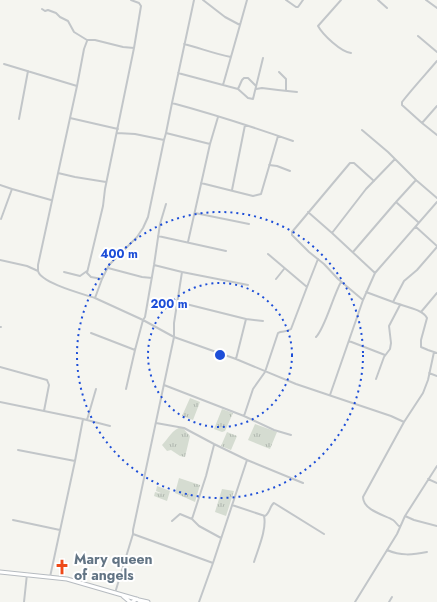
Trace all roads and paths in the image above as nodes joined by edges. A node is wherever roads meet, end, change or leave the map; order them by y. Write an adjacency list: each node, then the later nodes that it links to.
1 (131, 0): 19 (street)
2 (191, 0): 11 (street)
3 (194, 0): 11 (street)
4 (203, 0): 15 (street)
5 (247, 0): 15 (street)
6 (286, 0): 7 (street)
7 (303, 0)
8 (341, 0): 21 (street)
9 (378, 0): 12 (street)
10 (426, 0): 13 (street)
11 (192, 7): 18 (street)
12 (387, 8)
13 (437, 8)
14 (42, 9): 17 (street)
15 (240, 25): 22 (street)
16 (418, 36): 20 (street)
17 (88, 40): 19 (street); 30 (street)
18 (184, 44): 22 (street); 28 (street)
19 (134, 48): 43 (street)
20 (437, 52)
21 (351, 53)
22 (231, 58): 29 (street)
23 (263, 58): 31 (street)
24 (437, 61): 41 (street)
25 (4, 64): 26 (street)
26 (28, 72): 30 (street); 38 (street)
27 (279, 72): 34 (street)
28 (178, 73): 29 (street); 36 (street)
29 (223, 85): 32 (street)
30 (77, 86): 39 (street)
31 (256, 86): 32 (street); 33 (street)
32 (238, 89): 33 (street)
33 (256, 89): 34 (street)
34 (286, 91): 35 (street)
35 (297, 92)
36 (172, 103): 40 (street); 46 (street)
37 (437, 106): 41 (street)
38 (19, 118)
39 (70, 118): 43 (street); 55 (street)
40 (218, 118): 42 (street); 51 (street)
41 (422, 123): 47 (street)
42 (246, 125): 48 (street); 62 (street)
43 (118, 129): 45 (street)
44 (362, 130): 52 (street)
45 (117, 133): 49 (street); 58 (street)
46 (166, 133): 49 (street); 51 (street)
47 (437, 135)
48 (278, 136): 50 (street); 53 (street)
49 (164, 140): 85 (street)
50 (293, 141)
51 (210, 144): 59 (street)
52 (395, 159): 56 (street); 57 (street)
53 (269, 165): 54 (street); 62 (street)
54 (290, 171)
55 (58, 173): 58 (street); 64 (street)
56 (416, 180): 63 (street); 65 (street)
57 (374, 181): 68 (street); 75 (street)
58 (106, 182): 87 (street)
59 (201, 183): 62 (street); 69 (street)
60 (0, 185): 61 (street)
61 (12, 188): 64 (street); 70 (street)
62 (232, 190)
63 (437, 198)
64 (51, 200): 88 (street)
65 (396, 202): 71 (street); 80 (street)
66 (437, 202): 71 (street)
67 (166, 204): 76 (street)
68 (308, 212): 75 (street); 82 (street)
69 (195, 213): 73 (street); 77 (street)
70 (1, 219): 72 (street)
71 (419, 223): 74 (street)
72 (0, 224)
73 (249, 224)
74 (416, 226): 78 (street); 91 (street)
75 (332, 232): 80 (street)
76 (158, 236): 77 (street); 84 (street)
77 (188, 242): 79 (street)
78 (437, 246): 103 (street)
79 (226, 251)
80 (353, 252): 91 (street)
81 (268, 254): 86 (street)
82 (318, 259): 95 (street); 97 (street)
83 (0, 260): 88 (street)
84 (154, 265): 90 (street); 92 (street)
85 (108, 268): 92 (street); 93 (street)
86 (284, 269): 94 (street); 97 (street)
87 (88, 270): 89 (street); 93 (street)
88 (38, 271): 100 (street)
89 (64, 272)
90 (182, 272): 96 (street); 102 (street)
91 (375, 273): 98 (street)
92 (152, 278): 107 (street)
93 (102, 279): 100 (street)
94 (276, 279)
95 (341, 282): 101 (street); 111 (street)
96 (248, 285)
97 (307, 287): 118 (street)
98 (366, 292): 101 (street); 103 (street)
99 (437, 293): 105 (street)
100 (95, 298): 107 (street)
101 (363, 300): 112 (street)
102 (178, 302): 106 (street); 110 (street)
103 (393, 302): 104 (street)
104 (400, 305): 105 (street); 115 (street)
105 (421, 312): 114 (street)
106 (246, 319): 108 (street); 116 (street)
107 (143, 320): 110 (street); 113 (street)
108 (263, 321)
109 (91, 333): 113 (street)
110 (174, 337): 116 (street); 122 (street)
111 (316, 337)
112 (349, 341): 115 (street); 125 (street)
113 (135, 350): 123 (street)
114 (436, 352): 119 (street)
115 (385, 355): 121 (street)
116 (236, 360): 118 (street)
117 (0, 367): 127 (street)
118 (264, 372): 125 (street); 128 (street)
119 (429, 373): 120 (street); 131 (street)
120 (437, 376)
121 (376, 379)
122 (164, 385): 128 (street); 132 (street)
123 (126, 389)
124 (96, 390): 130 (street)
125 (330, 395): 131 (street)
126 (0, 402): 127 (street)
127 (44, 411): 129 (street)
128 (244, 416): 134 (street)
129 (83, 419): 130 (street); 138 (street)
130 (87, 420): 133 (street)
131 (404, 422): 150 (street)
132 (156, 423): 135 (street); 152 (street)
133 (110, 426)
134 (291, 435)
135 (214, 444): 137 (street); 146 (street)
136 (18, 450): 138 (street)
137 (247, 460): 141 (street); 143 (street)
138 (75, 461): 151 (street)
139 (437, 466): 140 (street)
140 (428, 479): 142 (street); 145 (street)
141 (303, 483)
142 (437, 483)
143 (232, 505): 144 (street); 154 (street)
144 (264, 516): 153 (street); 157 (street)
145 (405, 516): 149 (street); 150 (street)
146 (192, 519): 148 (street); 154 (street)
147 (13, 520): 151 (street)
148 (172, 521)
149 (437, 526)
150 (400, 527): 155 (street)
151 (60, 530): 161 (street)
152 (133, 534): 158 (street); 162 (street)
153 (324, 534)
154 (221, 538): 158 (street)
155 (387, 550): 156 (street); 169 (street)
156 (427, 552)
157 (254, 562)
158 (213, 563): 168 (street)
159 (0, 572): 160 (street)
160 (27, 574): 161 (street); 166 (street)
161 (50, 577): 162 (street)
162 (115, 593): 163 (street)
163 (123, 596): 165 (street); 165 (street)
164 (392, 596): 170 (street)
165 (136, 601): 167 (street)
166 (24, 602)
167 (148, 602)
168 (199, 602)
169 (356, 602)
170 (389, 602)

